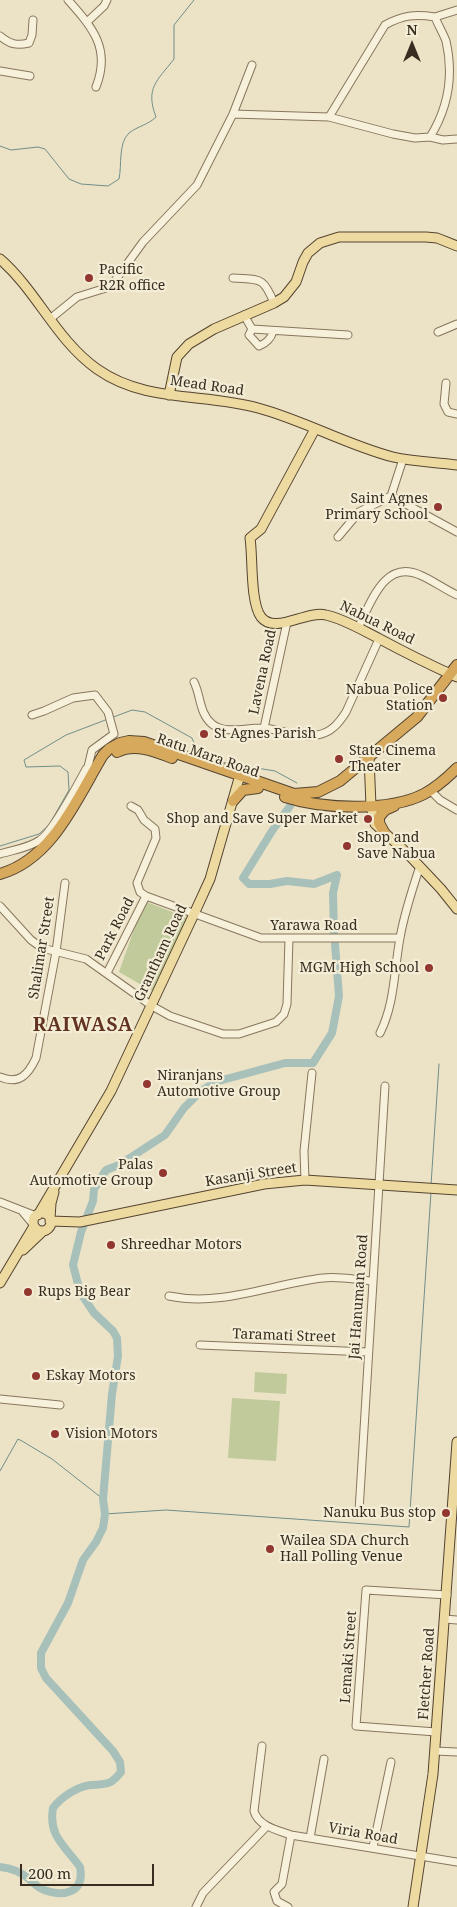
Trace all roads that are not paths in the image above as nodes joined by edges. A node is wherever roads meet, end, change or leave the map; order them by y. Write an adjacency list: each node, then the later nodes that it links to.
1 (68, 0): 6 (street)
2 (107, 0): 6 (street)
3 (457, 10): 4 (street)
4 (435, 17): 13 (street); 14 (street)
5 (33, 20): 7 (street)
6 (87, 22): 11 (street)
7 (0, 36)
8 (252, 65): 12 (street)
9 (0, 71): 10 (street)
10 (30, 76)
11 (96, 87)
12 (233, 114): 13 (street); 21 (street)
13 (329, 117): 14 (street)
14 (430, 137): 15 (street)
15 (457, 139)
16 (457, 246): 19 (main road)
17 (0, 258): 21 (main road, Mead Road)
18 (233, 278): 19 (street)
19 (274, 303): 20 (main road)
20 (244, 315): 23 (street); 28 (main road)
21 (50, 319): 28 (main road, Mead Road)
22 (457, 324): 25 (street)
23 (252, 329): 24 (street); 24 (street)
24 (273, 331): 26 (street)
25 (438, 332)
26 (348, 335)
27 (446, 383): 29 (street)
28 (169, 395): 30 (main road, Mead Road)
29 (457, 414)
30 (315, 429): 31 (main road, Mead Road); 37 (main road, Nabua Road)
31 (403, 459): 32 (main road, Mead Road); 33 (street)
32 (457, 465)
33 (391, 496): 34 (street); 35 (street)
34 (457, 532)
35 (338, 537)
36 (457, 595): 38 (street)
37 (287, 622): 38 (main road, Nabua Road); 44 (street, Lavena Road)
38 (358, 628): 39 (main road, Nabua Road)
39 (379, 639): 41 (main road, Nabua Road); 44 (street)
40 (457, 665): 41 (highway, Ratu Mara Road)
41 (454, 676): 45 (highway, Ratu Mara Road)
42 (194, 682): 44 (street)
43 (32, 715): 46 (street)
44 (264, 728)
45 (369, 757): 48 (highway, Ratu Mara Road); 54 (main road)
46 (91, 768): 48 (highway, Ratu Mara Road); 57 (street); 59 (highway, Ratu Mara Road)
47 (457, 768): 50 (highway, Ratu Mara Road)
48 (239, 778): 49 (highway, Ratu Mara Road); 52 (main road, Grantham Road); 60 (highway, Ratu Mara Road)
49 (258, 788): 52 (highway); 54 (highway, Ratu Mara Road)
50 (430, 790): 51 (highway, Ratu Mara Road); 55 (street)
51 (407, 801): 54 (highway, Ratu Mara Road); 56 (highway)
52 (232, 802): 65 (main road, Grantham Road)
53 (131, 806): 62 (street)
54 (371, 806): 56 (main road)
55 (457, 810)
56 (386, 834): 58 (main road)
57 (0, 854)
58 (420, 866): 63 (main road); 67 (street)
59 (0, 874)
60 (0, 881)
61 (65, 883): 68 (street, Shalimar Street)
62 (146, 896): 65 (street, Yarawa Road); 69 (street, Park Road)
63 (456, 904)
64 (0, 906): 68 (street)
65 (194, 914): 66 (street, Yarawa Road); 70 (main road, Grantham Road)
66 (289, 938): 67 (street, Yarawa Road); 70 (street)
67 (400, 938): 71 (street)
68 (56, 952): 69 (street); 73 (street, Shalimar Street)
69 (107, 973): 70 (street)
70 (152, 1006): 77 (main road, Grantham Road)
71 (380, 1033)
72 (312, 1072): 75 (street)
73 (0, 1077)
74 (385, 1086): 76 (street, Jai Hanuman Road)
75 (305, 1180): 76 (main road, Kasanji Street); 81 (main road, Kasanji Street)
76 (378, 1184): 78 (main road, Kasanji Street); 83 (street, Jai Hanuman Road)
77 (56, 1187): 80 (main road, Grantham Road); 81 (main road, Grantham Road)
78 (457, 1190)
79 (0, 1202): 80 (street)
80 (35, 1220): 81 (main road); 81 (main road); 82 (main road, Grantham Road)
81 (47, 1225): 82 (main road, Grantham Road)
82 (15, 1256): 84 (main road, Grantham Road)
83 (373, 1281): 85 (street); 87 (street, Jai Hanuman Road)
84 (0, 1284)
85 (169, 1296)
86 (200, 1345): 87 (street, Taramati Street)
87 (368, 1352): 92 (street, Jai Hanuman Road)
88 (0, 1399): 89 (street)
89 (60, 1405)
90 (457, 1442): 91 (main road, Fletcher Road)
91 (455, 1496): 93 (main road, Fletcher Road)
92 (359, 1511)
93 (447, 1594): 94 (main road, Fletcher Road); 96 (street, Lemaki Street)
94 (445, 1619): 95 (street); 96 (main road, Fletcher Road)
95 (457, 1620)
96 (436, 1732): 98 (main road, Fletcher Road)
97 (262, 1746): 102 (street)
98 (435, 1752): 99 (street); 106 (main road, Fletcher Road)
99 (457, 1752)
100 (324, 1759): 104 (street)
101 (391, 1762): 105 (street)
102 (266, 1826): 103 (street, Viria Road); 108 (street)
103 (291, 1835): 104 (street, Viria Road); 109 (street)
104 (310, 1838): 105 (street, Viria Road)
105 (373, 1847): 106 (street, Viria Road)
106 (421, 1857): 107 (street, Viria Road); 110 (main road, Fletcher Road)
107 (457, 1862)
108 (196, 1907)
109 (288, 1907)
110 (414, 1907)

